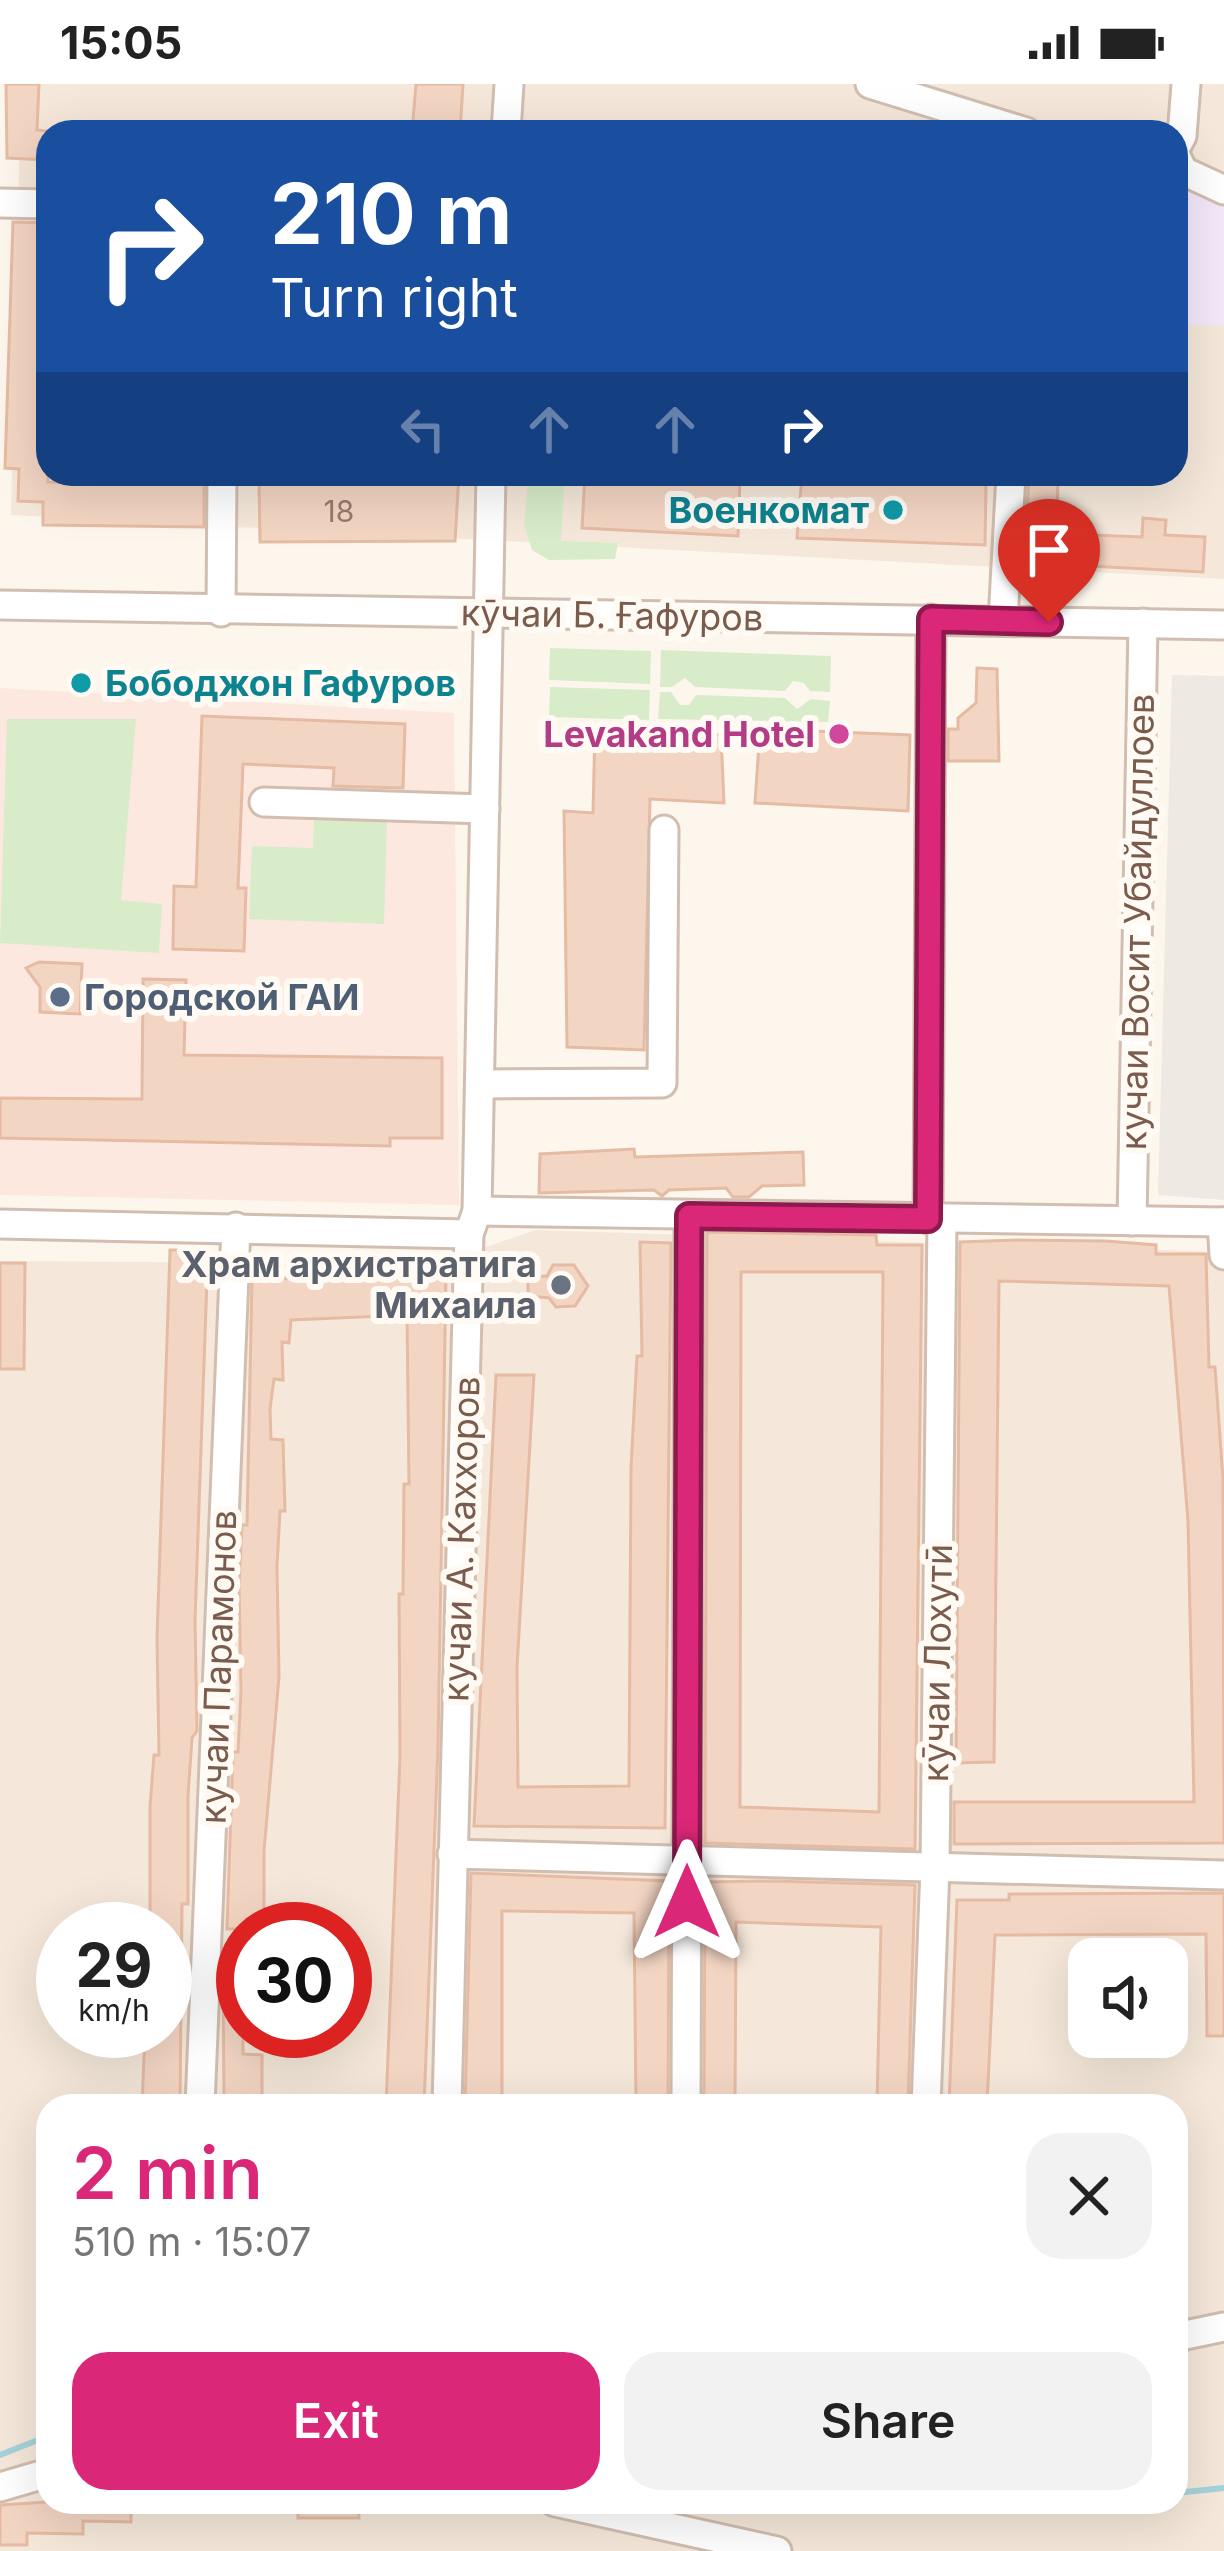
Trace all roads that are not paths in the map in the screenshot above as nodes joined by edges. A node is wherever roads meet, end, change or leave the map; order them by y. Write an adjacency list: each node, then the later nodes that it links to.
1 (509, 84): 4 (street)
2 (870, 84): 5 (street)
3 (1186, 84): 6 (street)
4 (507, 120)
5 (987, 120)
6 (1183, 120)
7 (1188, 173): 8 (street)
8 (1224, 190)
9 (0, 203): 10 (street)
10 (36, 204)
11 (222, 486): 15 (street)
12 (491, 486): 16 (street, кучаи А. Каххоров)
13 (1010, 486): 18 (street)
14 (0, 605): 15 (street, кӯчаи Б. Ғафуров)
15 (221, 612): 16 (street, кӯчаи Б. Ғафуров)
16 (489, 614): 17 (street, кӯчаи Б. Ғафуров); 22 (street, кучаи А. Каххоров)
17 (931, 619): 18 (street, кӯчаи Б. Ғафуров); 26 (street, кӯчаи Лохутӣ)
18 (1003, 621): 19 (street, кӯчаи Б. Ғафуров)
19 (1143, 623): 20 (street, кӯчаи Б. Ғафуров); 27 (street, кучаи Восит Убайдуллоев)
20 (1224, 625)
21 (264, 802): 22 (street)
22 (485, 809): 24 (street, кучаи А. Каххоров)
23 (664, 830): 24 (street)
24 (480, 1084): 28 (street, кучаи А. Каххоров)
25 (689, 1216): 26 (street); 28 (street); 34 (street)
26 (935, 1219): 27 (street); 35 (street, кӯчаи Лохутӣ)
27 (1132, 1221): 29 (street)
28 (473, 1222): 31 (street); 33 (street, кучаи А. Каххоров)
29 (1223, 1222): 32 (street)
30 (0, 1224): 31 (street)
31 (236, 1227): 37 (street, кучаи Парамонов)
32 (1224, 1255)
33 (452, 1854): 34 (street); 38 (street, кучаи А. Каххоров)
34 (687, 1862): 35 (street); 39 (street)
35 (935, 1867): 36 (street); 40 (street, кӯчаи Лохутӣ)
36 (1224, 1875)
37 (200, 2094)
38 (447, 2094)
39 (686, 2094)
40 (926, 2094)
41 (1224, 2327): 42 (street)
42 (1188, 2334)
43 (36, 2476): 44 (street)
44 (0, 2487)
45 (609, 2514): 46 (street)
46 (777, 2551)

